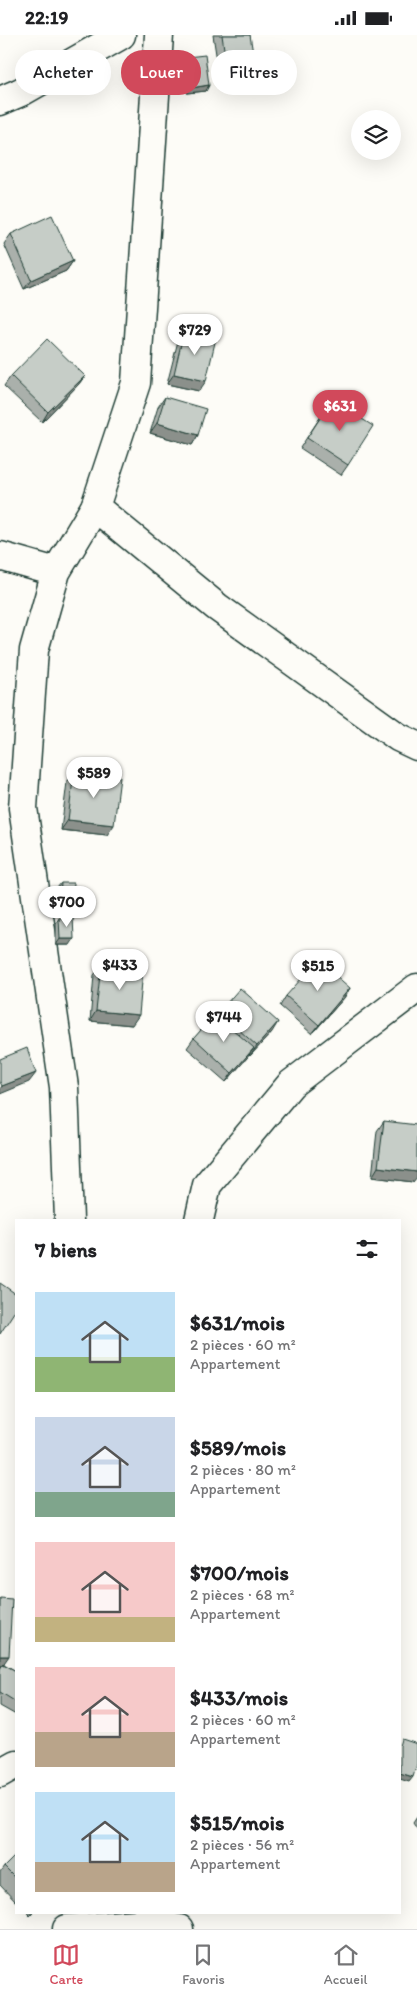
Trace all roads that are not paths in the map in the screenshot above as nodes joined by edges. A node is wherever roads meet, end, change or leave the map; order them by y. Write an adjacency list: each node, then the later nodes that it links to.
1 (121, 35): 3 (street)
2 (159, 35): 4 (street)
3 (0, 101)
4 (95, 507): 6 (street); 7 (street)
5 (0, 556): 6 (street)
6 (56, 571): 9 (street)
7 (417, 746)
8 (417, 988): 10 (street)
9 (69, 1219)
10 (199, 1219)
11 (15, 1766): 12 (street)
12 (0, 1773)
13 (148, 1922): 14 (street); 15 (street)
14 (67, 1929)
15 (179, 1929)

